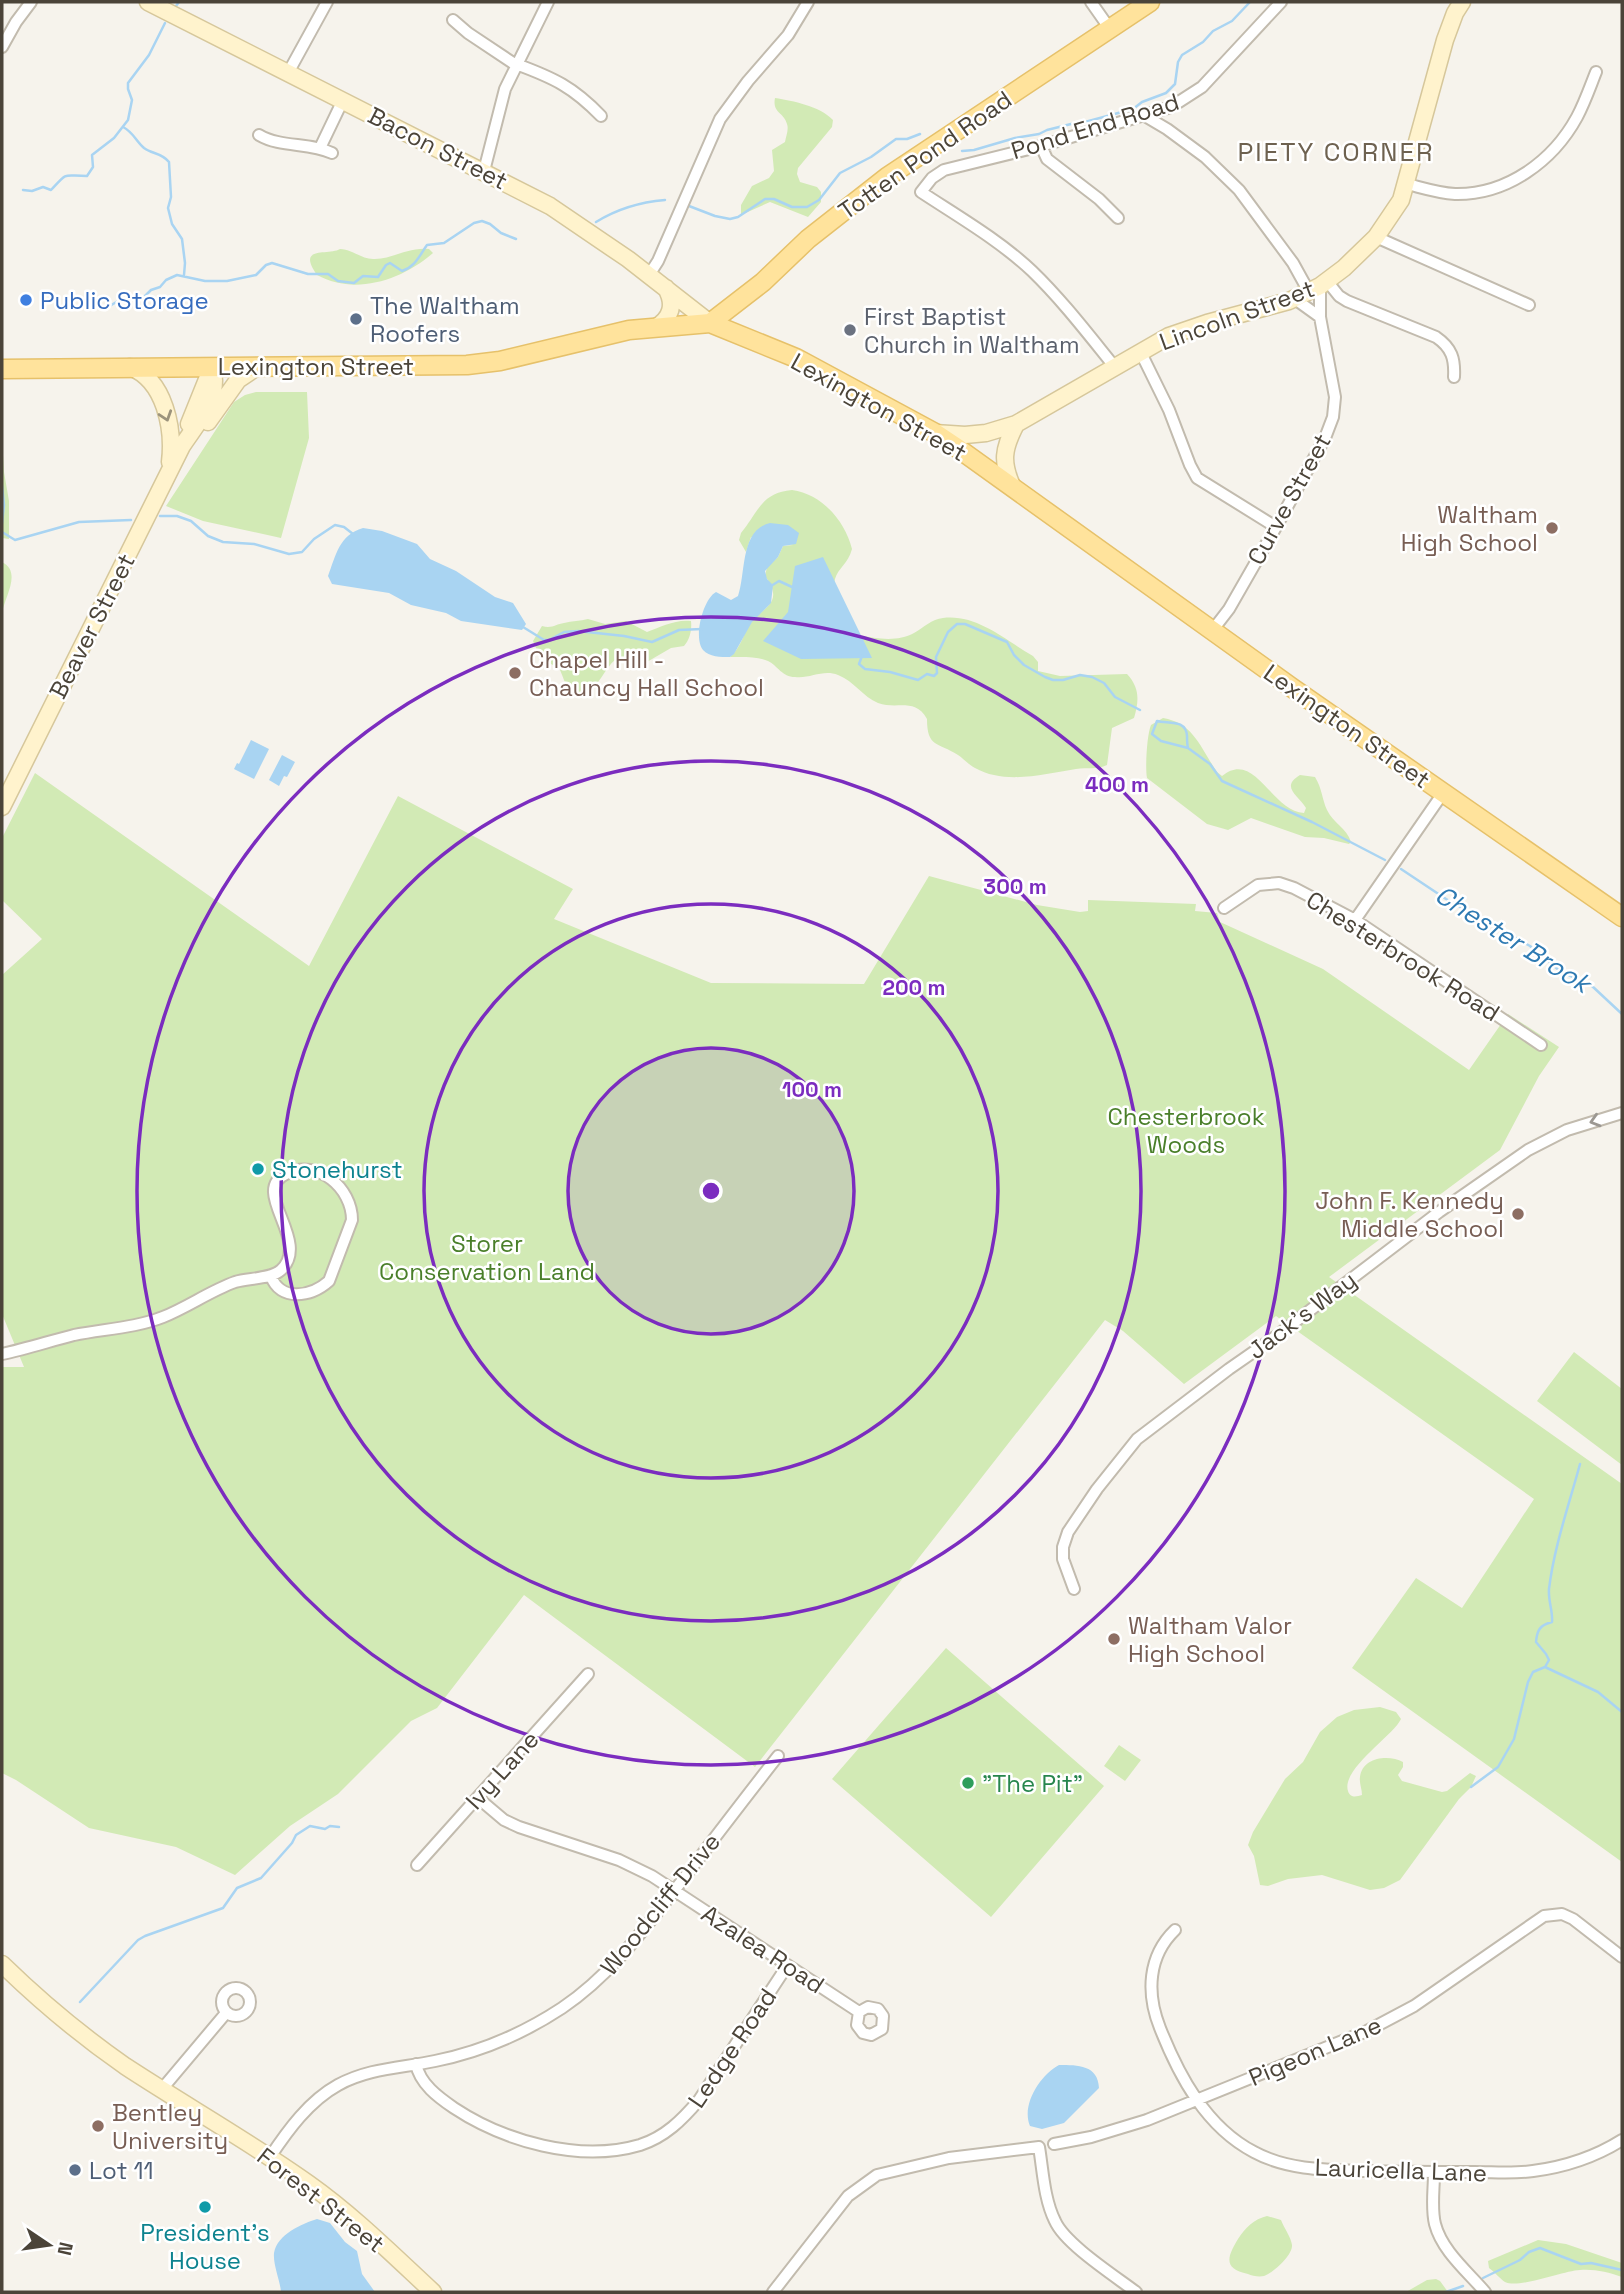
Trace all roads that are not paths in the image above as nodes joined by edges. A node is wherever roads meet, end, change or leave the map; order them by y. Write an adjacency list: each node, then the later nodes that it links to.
1 (31, 2): 12 (street)
2 (148, 2): 15 (main road, Bacon Street)
3 (327, 2): 15 (street)
4 (808, 2): 27 (street)
5 (1091, 2): 11 (street)
6 (1150, 2): 11 (main road, Totten Pond Road)
7 (1281, 2): 18 (street, Pond End Road)
8 (1462, 2): 24 (main road, Lincoln Street)
9 (543, 4): 13 (street)
10 (453, 20): 13 (street)
11 (1110, 29): 32 (main road, Totten Pond Road)
12 (2, 47)
13 (516, 64): 17 (street); 23 (street)
14 (1597, 72): 24 (street)
15 (288, 73): 16 (main road, Bacon Street)
16 (343, 100): 21 (street); 23 (main road, Bacon Street)
17 (601, 116)
18 (1145, 116): 20 (street, Pond End Road); 29 (street)
19 (259, 135): 21 (street)
20 (1041, 146): 25 (street); 36 (street, Pond End Road)
21 (320, 148): 22 (street)
22 (332, 153)
23 (484, 171): 27 (main road, Bacon Street)
24 (1407, 184): 26 (main road, Lincoln Street)
25 (1118, 218)
26 (1376, 237): 29 (main road, Lincoln Street); 30 (street)
27 (649, 275): 28 (main road, Bacon Street)
28 (666, 288): 32 (main road, Bacon Street); 33 (main road)
29 (1313, 290): 31 (street); 31 (street, Curve Street); 34 (main road, Lincoln Street); 40 (street)
30 (1529, 305)
31 (1320, 317): 46 (street, Curve Street)
32 (710, 323): 33 (main road, Lexington Street); 42 (main road, Lexington Street)
33 (655, 328): 38 (main road, Lexington Street)
34 (1140, 351): 36 (main road, Lincoln Street); 46 (street)
35 (128, 366): 37 (main road, Lexington Street); 39 (main road, Lexington Street); 43 (main road, one-way to 43)
36 (1114, 366): 41 (main road, Lincoln Street)
37 (212, 367): 38 (main road, Lexington Street); 43 (main road, Beaver Street)
38 (257, 367): 45 (main road)
39 (2, 369)
40 (1454, 377)
41 (1016, 424): 42 (main road, Lincoln Street); 44 (main road)
42 (935, 433): 44 (main road, Lexington Street)
43 (165, 480): 45 (main road, Beaver Street)
44 (1013, 488): 47 (main road, Lexington Street)
45 (157, 496): 49 (main road, Beaver Street)
46 (1276, 527): 47 (street, Curve Street)
47 (1212, 631): 48 (main road, Lexington Street)
48 (1443, 793): 51 (main road, Lexington Street); 52 (street)
49 (2, 807)
50 (1224, 908): 52 (street, Chesterbrook Road)
51 (1622, 917)
52 (1354, 920): 53 (street, Chesterbrook Road)
53 (1541, 1045)
54 (1622, 1113): 57 (street, Jack's Way, one-way to 57)
55 (271, 1276): 55 (street); 56 (street)
56 (2, 1354)
57 (1074, 1589)
58 (588, 1674): 60 (street, Ivy Lane)
59 (778, 1756): 62 (street, Woodcliff Drive)
60 (478, 1798): 61 (street, Ivy Lane); 62 (street, Azalea Road)
61 (417, 1866)
62 (674, 1891): 66 (street, Azalea Road); 69 (street, Woodcliff Drive)
63 (1175, 1930): 71 (street, Lauricella Lane)
64 (1622, 1957): 71 (street, Pigeon Lane)
65 (2, 1964): 70 (main road, Forest Street)
66 (787, 1966): 67 (street, Azalea Road); 69 (street, Ledge Road)
67 (859, 2012)
68 (226, 2013): 70 (street)
69 (416, 2064): 74 (street, Woodcliff Drive)
70 (162, 2089): 74 (main road, Forest Street)
71 (1196, 2100): 73 (street, Pigeon Lane); 75 (street, Lauricella Lane)
72 (1622, 2140): 75 (street, Lauricella Lane)
73 (1054, 2144)
74 (270, 2157): 76 (main road, Forest Street)
75 (1434, 2173): 79 (street)
76 (433, 2292)
77 (773, 2292): 78 (street)
78 (1136, 2292)
79 (1485, 2292)

